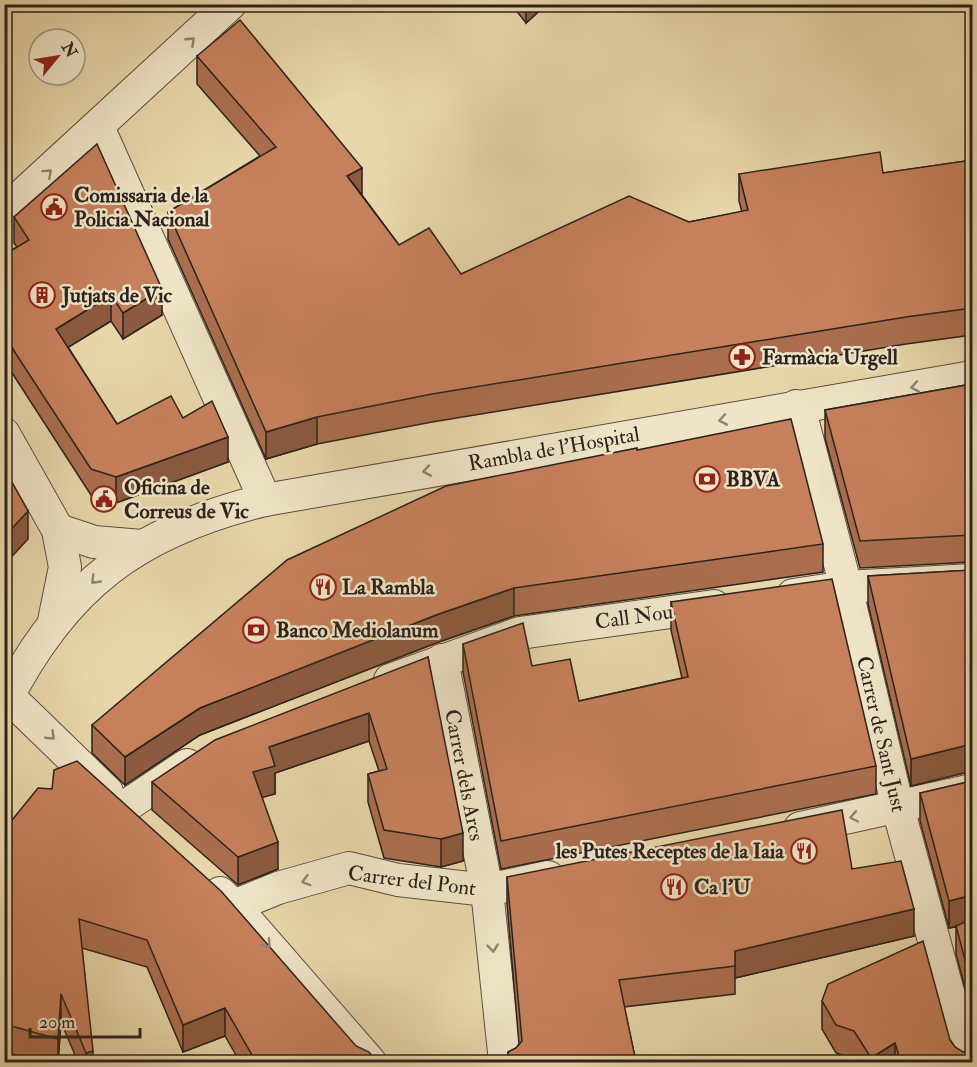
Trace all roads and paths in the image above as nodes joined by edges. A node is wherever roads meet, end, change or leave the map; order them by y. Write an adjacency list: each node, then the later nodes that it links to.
1 (230, 4): 2 (street, one-way to 1)
2 (98, 127): 3 (street, one-way to 2); 7 (street)
3 (4, 212)
4 (972, 377): 5 (street, Rambla de l'Hospital, one-way to 5)
5 (796, 406): 7 (street, Rambla de l'Hospital, one-way to 7); 11 (street, Carrer de Sant Just)
6 (4, 434): 8 (street, Rambla de l'Hospital)
7 (265, 500): 9 (street, Rambla de l'Hospital)
8 (58, 530): 9 (street); 12 (street, Rambla de l'Hospital)
9 (142, 546): 12 (street, Rambla de l'Hospital, one-way to 12)
10 (972, 580): 11 (street, Call Nou)
11 (846, 588): 13 (street, Call Nou); 19 (street, Carrer de Sant Just)
12 (54, 621): 15 (street, Rambla de l'Hospital)
13 (442, 660): 14 (street, Call Nou); 24 (street, Carrer dels Arcs)
14 (367, 690)
15 (6, 700): 18 (street, one-way to 18)
16 (207, 752): 18 (street)
17 (972, 790): 19 (street)
18 (123, 808): 20 (street)
19 (898, 808): 21 (street, one-way to 21); 28 (street, Carrer de Sant Just)
20 (148, 830)
21 (768, 834)
22 (580, 871): 24 (street, Carrer del Pont)
23 (200, 876): 25 (street)
24 (487, 890): 25 (street, Carrer del Pont, one-way to 25); 27 (street, Carrer dels Arcs, one-way to 27)
25 (234, 906): 26 (street, one-way to 26)
26 (370, 1062)
27 (505, 1062)
28 (967, 1062)

